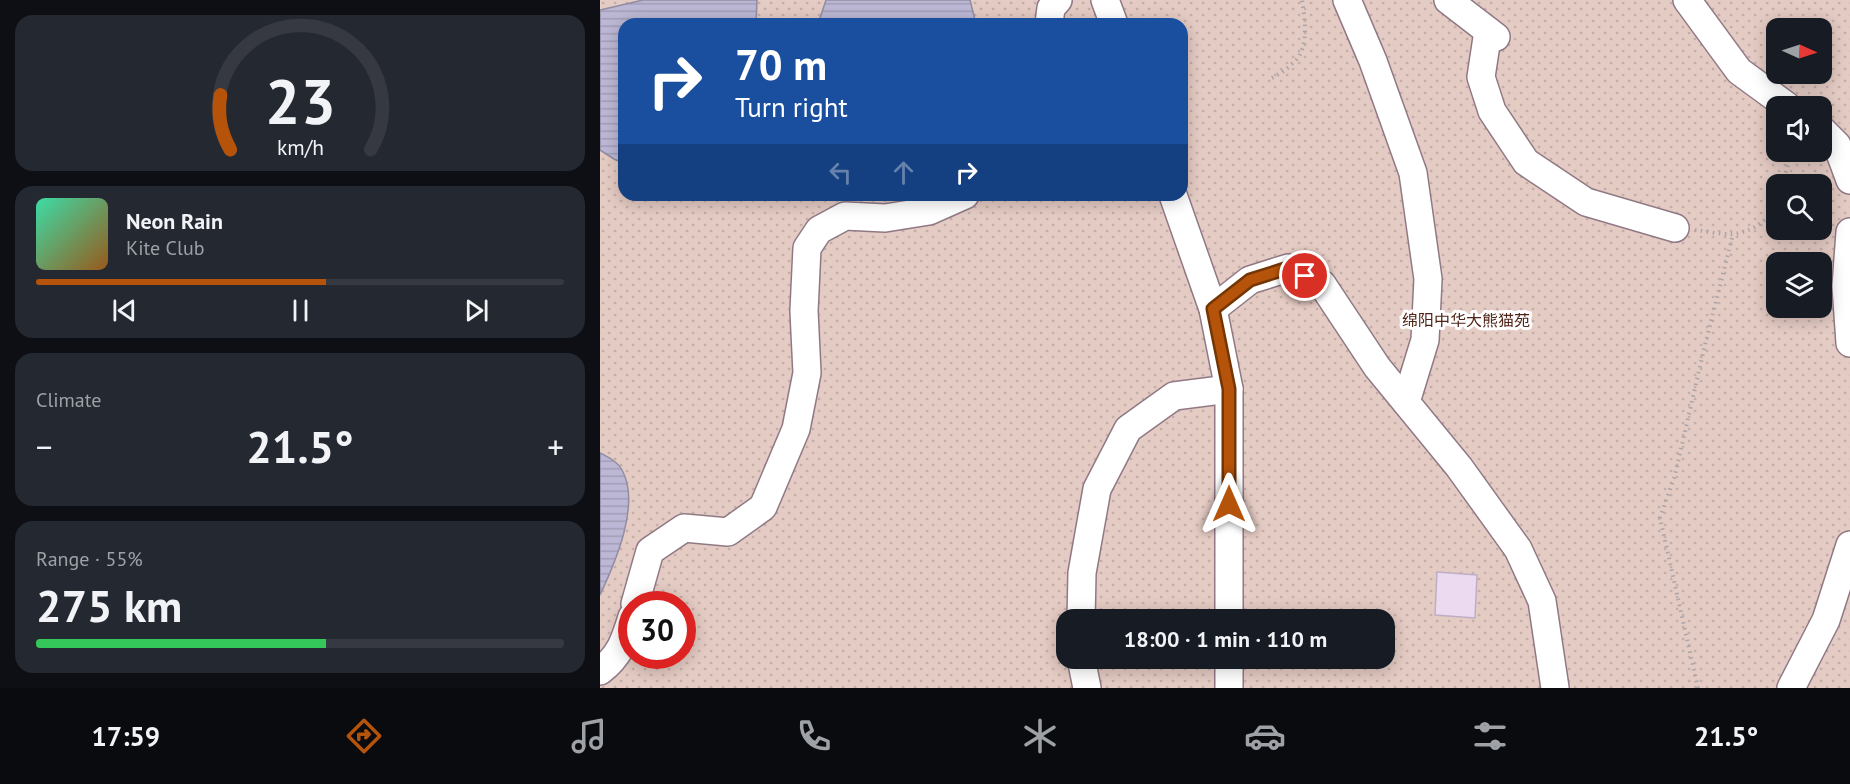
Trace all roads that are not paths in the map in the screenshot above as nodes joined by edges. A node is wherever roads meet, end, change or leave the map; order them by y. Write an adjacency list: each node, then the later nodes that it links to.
1 (1058, 0): 6 (street)
2 (1105, 0): 7 (street)
3 (1347, 0): 18 (street)
4 (1448, 0): 13 (street)
5 (1687, 0): 8 (street)
6 (1050, 18)
7 (1112, 18)
8 (1773, 96)
9 (1832, 141): 10 (street)
10 (1850, 180)
11 (952, 201): 20 (street)
12 (1175, 201): 15 (street)
13 (1675, 228)
14 (1850, 232): 16 (street)
15 (1213, 309): 17 (street); 18 (street)
16 (1850, 343)
17 (1229, 389): 21 (street); 22 (street)
18 (1406, 402): 29 (street)
19 (1850, 545): 30 (street)
20 (639, 591)
21 (1081, 609)
22 (1229, 609)
23 (618, 651): 26 (street)
24 (1083, 669): 27 (street)
25 (1229, 669): 28 (street)
26 (600, 671)
27 (1087, 688)
28 (1229, 688)
29 (1555, 688)
30 (1791, 688)

